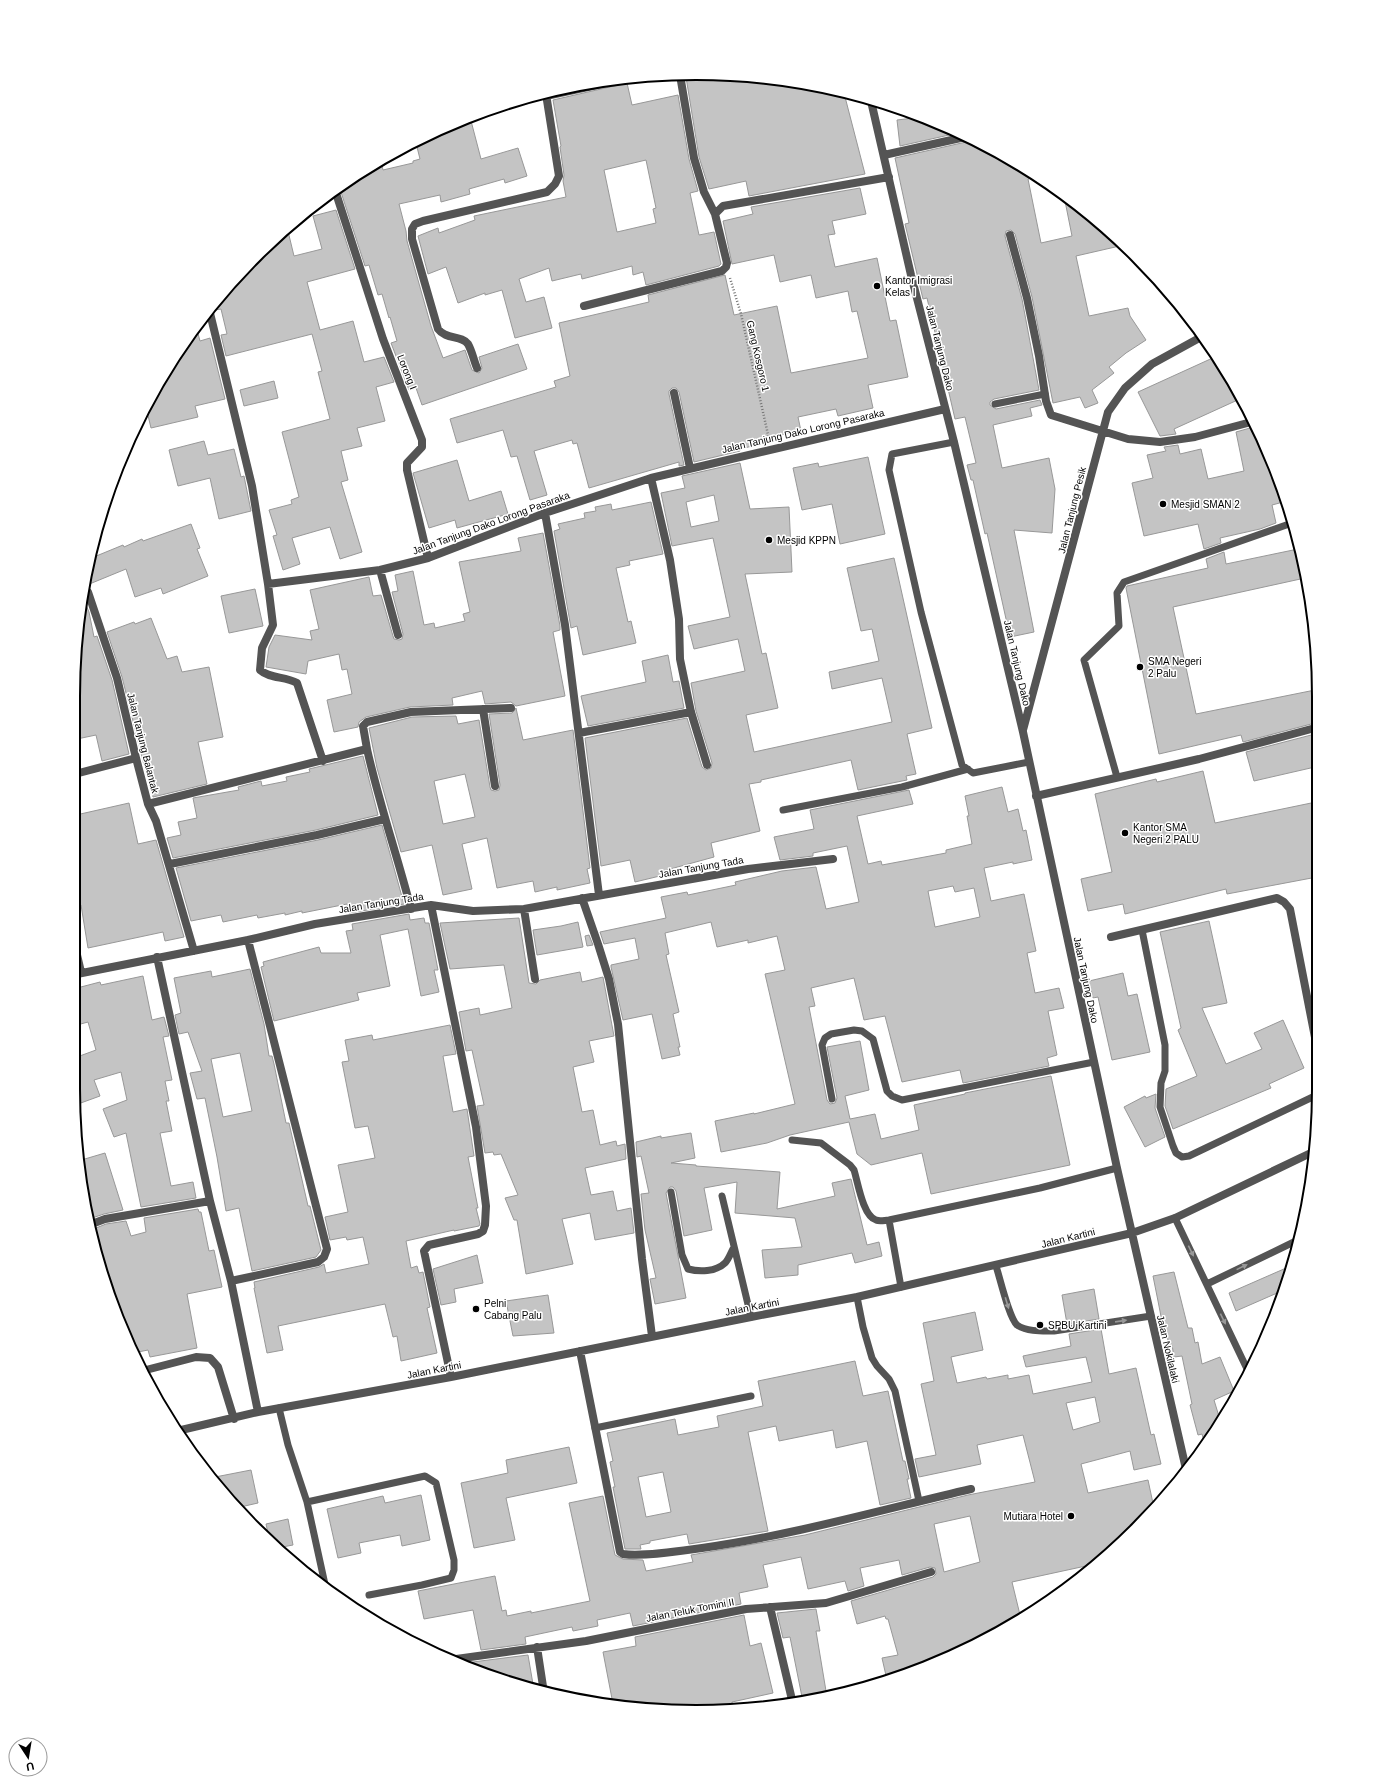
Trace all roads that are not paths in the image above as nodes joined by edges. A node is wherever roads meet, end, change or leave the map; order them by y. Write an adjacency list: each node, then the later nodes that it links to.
1 (681, 80): 8 (street)
2 (547, 99): 13 (street)
3 (872, 106): 5 (street, Jalan Tanjung Dako)
4 (957, 139): 5 (street)
5 (884, 155): 6 (street, Jalan Tanjung Dako)
6 (889, 177): 8 (street); 17 (street, Jalan Tanjung Dako)
7 (337, 196): 25 (street, Lorong I)
8 (715, 214): 10 (street)
9 (1010, 235): 15 (street)
10 (584, 306)
11 (211, 316): 27 (street)
12 (1198, 339): 19 (street, Jalan Tanjung Pesik)
13 (477, 368)
14 (674, 393): 21 (street)
15 (1045, 394): 16 (lane); 19 (street)
16 (995, 404)
17 (945, 409): 20 (street, Jalan Tanjung Dako); 21 (street, Jalan Tanjung Dako Lorong Pasaraka)
18 (1247, 423): 19 (street)
19 (1102, 430): 34 (street, Jalan Tanjung Pesik)
20 (954, 442): 34 (street, Jalan Tanjung Dako); 41 (lane)
21 (690, 468): 22 (street, Jalan Tanjung Dako Lorong Pasaraka)
22 (651, 478): 23 (street, Jalan Tanjung Dako Lorong Pasaraka); 32 (street)
23 (545, 513): 25 (street, Jalan Tanjung Dako Lorong Pasaraka); 35 (street)
24 (1287, 525): 43 (lane)
25 (428, 558): 26 (street, Jalan Tanjung Dako Lorong Pasaraka)
26 (380, 570): 27 (street, Jalan Tanjung Dako Lorong Pasaraka); 29 (street)
27 (268, 584): 38 (street)
28 (89, 594): 37 (street, Jalan Tanjung Balantak)
29 (398, 635)
30 (511, 708): 31 (street)
31 (483, 709): 36 (street); 44 (street)
32 (691, 712): 35 (street); 40 (street)
33 (1312, 729): 43 (street)
34 (1023, 732): 39 (street, Jalan Tanjung Dako)
35 (579, 733): 51 (street)
36 (367, 749): 38 (street); 48 (street)
37 (136, 758): 42 (street); 46 (street, Jalan Tanjung Balantak)
38 (323, 761): 46 (street)
39 (1029, 762): 41 (lane); 45 (street, Jalan Tanjung Dako)
40 (706, 765)
41 (968, 769): 47 (lane)
42 (80, 773)
43 (1118, 777): 45 (street)
44 (495, 786)
45 (1036, 796): 64 (street, Jalan Tanjung Dako)
46 (148, 804): 50 (street, Jalan Tanjung Balantak)
47 (783, 810)
48 (385, 819): 50 (street); 54 (street)
49 (833, 859): 51 (street, Jalan Tanjung Tada)
50 (170, 864): 59 (street, Jalan Tanjung Balantak)
51 (599, 895): 52 (street, Jalan Tanjung Tada)
52 (582, 898): 55 (street, Jalan Tanjung Tada); 86 (street)
53 (431, 906): 54 (street, Jalan Tanjung Tada); 55 (street, Jalan Tanjung Tada); 90 (street)
54 (410, 909): 58 (street, Jalan Tanjung Tada)
55 (524, 909): 62 (street)
56 (1142, 930): 57 (street); 63 (street); 65 (lane)
57 (1111, 937)
58 (248, 940): 59 (street, Jalan Tanjung Tada); 80 (street)
59 (194, 951): 60 (street, Jalan Tanjung Tada)
60 (157, 957): 61 (street, Jalan Tanjung Tada); 72 (street)
61 (80, 973)
62 (535, 979)
63 (1312, 1022)
64 (1094, 1062): 66 (lane); 69 (street, Jalan Tanjung Dako)
65 (1312, 1097)
66 (832, 1099)
67 (792, 1140): 74 (lane)
68 (1308, 1154): 73 (street, Jalan Kartini)
69 (1117, 1168): 74 (lane); 76 (street, Jalan Tanjung Dako)
70 (672, 1192): 78 (lane)
71 (722, 1196): 78 (lane)
72 (210, 1201): 75 (street); 80 (street)
73 (1175, 1218): 76 (street, Jalan Kartini); 81 (lane, one-way to 81)
74 (889, 1220): 82 (lane)
75 (95, 1223)
76 (1132, 1233): 79 (street, Jalan Kartini); 84 (street, Jalan Nokilalaki)
77 (1292, 1243): 81 (lane, one-way to 77)
78 (734, 1247): 85 (lane)
79 (996, 1266): 82 (street, Jalan Kartini); 84 (lane, one-way to 84)
80 (231, 1281): 93 (street)
81 (1207, 1284): 88 (lane, one-way to 88)
82 (901, 1287): 83 (street, Jalan Kartini)
83 (857, 1297): 85 (street, Jalan Kartini); 99 (lane)
84 (1151, 1316): 97 (street, Jalan Nokilalaki)
85 (751, 1317): 86 (street, Jalan Kartini)
86 (652, 1336): 87 (street, Jalan Kartini)
87 (580, 1351): 90 (street, Jalan Kartini); 95 (street)
88 (1246, 1366)
89 (148, 1369): 94 (street)
90 (451, 1377): 92 (street, Jalan Kartini)
91 (752, 1396): 95 (lane)
92 (279, 1408): 93 (street, Jalan Kartini); 100 (lane)
93 (258, 1412): 94 (street, Jalan Kartini)
94 (234, 1419): 96 (street, Jalan Kartini)
95 (595, 1428): 99 (street)
96 (183, 1430)
97 (1185, 1464)
98 (971, 1489): 99 (street)
99 (919, 1501)
100 (307, 1502): 102 (lane); 103 (lane)
101 (931, 1572): 104 (street, Jalan Teluk Tomini II)
102 (324, 1580)
103 (369, 1595)
104 (770, 1607): 105 (street, Jalan Teluk Tomini II); 108 (street)
105 (537, 1647): 106 (street, Jalan Teluk Tomini II); 107 (street)
106 (461, 1658)
107 (543, 1685)
108 (791, 1697)

